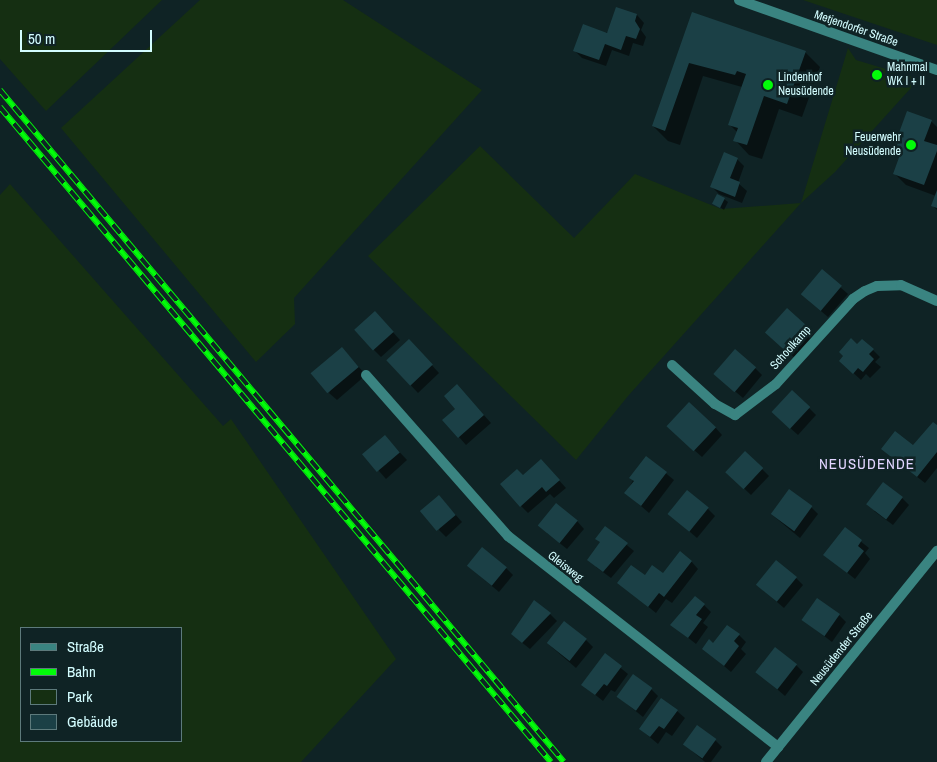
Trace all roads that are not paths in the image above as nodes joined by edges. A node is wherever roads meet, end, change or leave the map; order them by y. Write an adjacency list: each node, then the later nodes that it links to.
1 (739, 0): 2 (street, Metjendorfer Straße)
2 (937, 70)
3 (937, 301): 4 (street, Schoolkamp)
4 (672, 365)
5 (366, 375): 7 (street, Gleisweg)
6 (937, 551): 7 (street, Neusüdender Straße)
7 (778, 747): 8 (street, Neusüdender Straße)
8 (766, 762)

